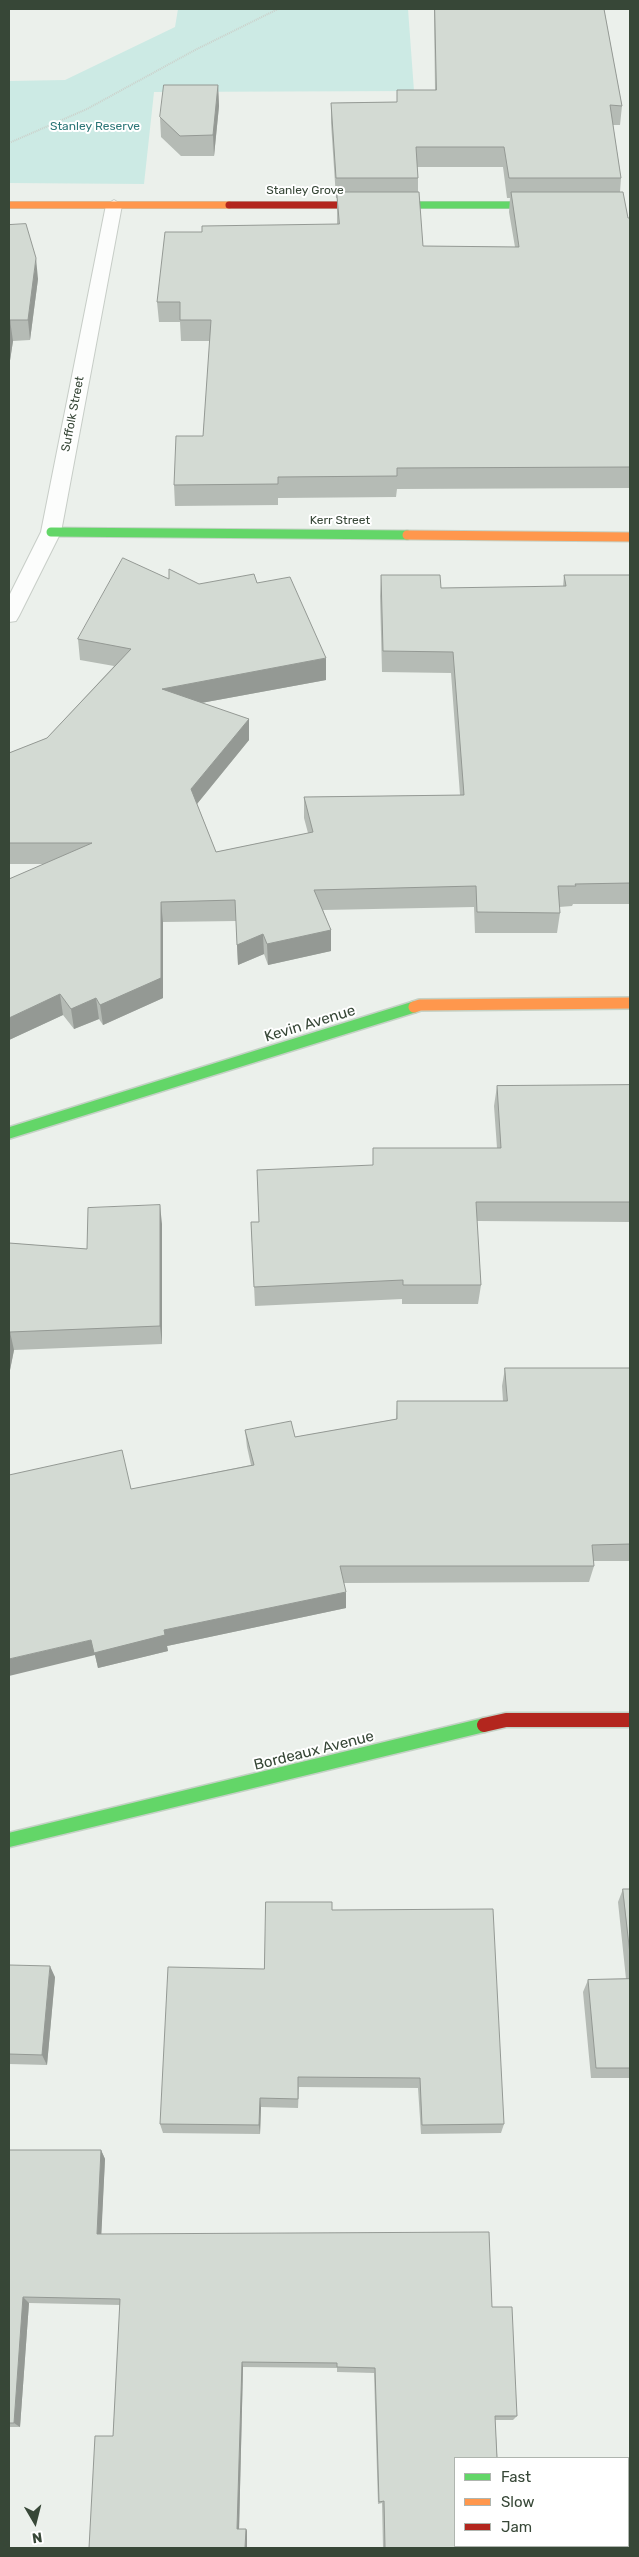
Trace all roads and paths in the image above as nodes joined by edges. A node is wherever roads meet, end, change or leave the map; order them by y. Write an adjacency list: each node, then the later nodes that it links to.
1 (278, 9): 2 (path)
2 (9, 143)
3 (9, 205): 4 (street, Stanley Grove)
4 (114, 205): 5 (street, Stanley Grove); 6 (street, Suffolk Street)
5 (561, 205)
6 (50, 532): 7 (street, Kerr Street); 8 (street, Suffolk Street)
7 (630, 537)
8 (9, 616)
9 (630, 1003): 10 (street, Kevin Avenue)
10 (9, 1133)
11 (630, 1720): 12 (street, Bordeaux Avenue)
12 (9, 1840)

